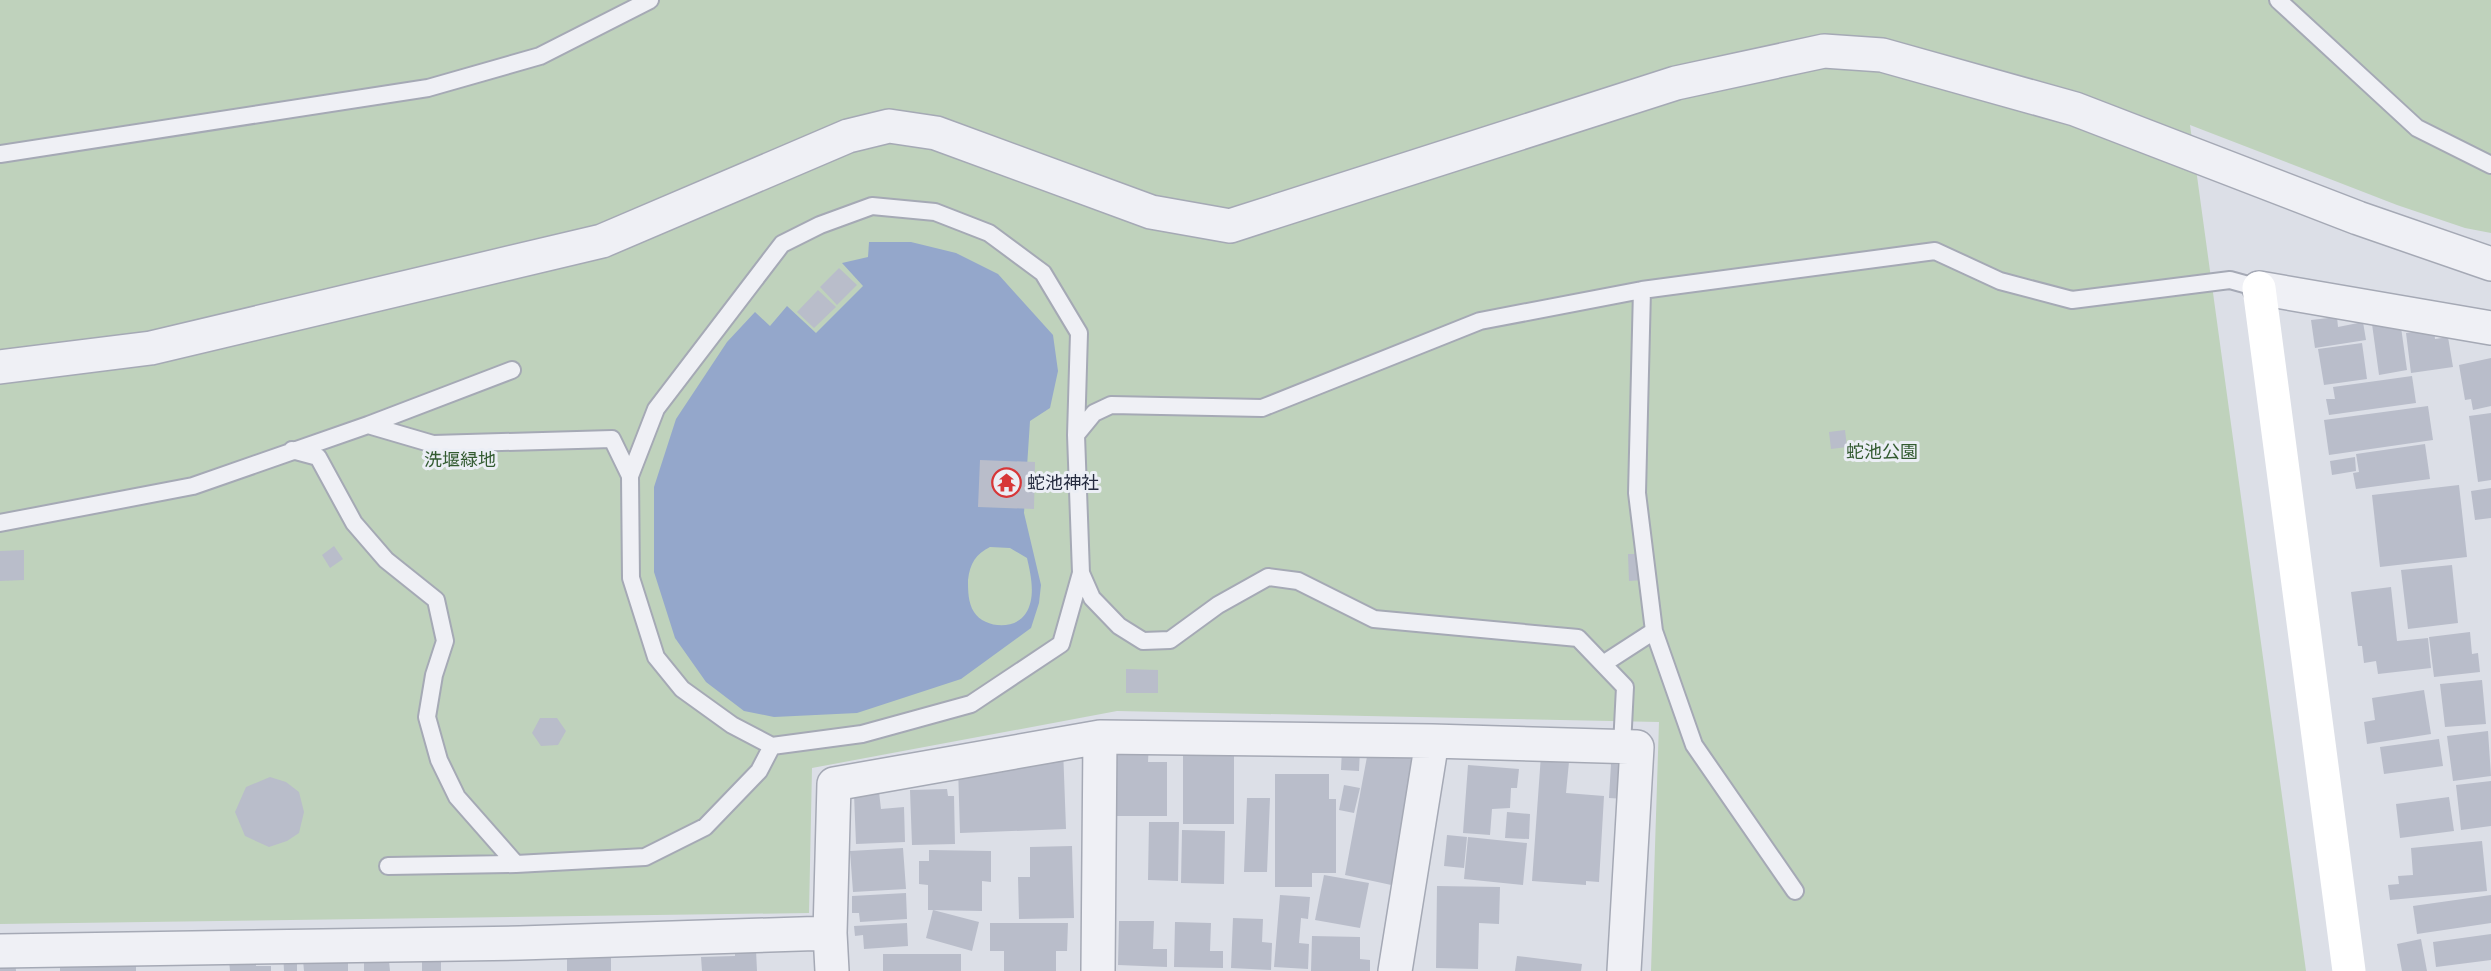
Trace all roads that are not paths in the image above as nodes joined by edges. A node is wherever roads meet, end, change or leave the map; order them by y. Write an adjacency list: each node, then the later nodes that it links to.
1 (650, 0): 3 (lane)
2 (2278, 0): 4 (lane)
3 (0, 154)
4 (2491, 165)
5 (2491, 264): 9 (street)
6 (2259, 288): 7 (lane); 8 (street); 34 (street)
7 (1642, 290): 12 (lane); 17 (lane)
8 (2491, 328)
9 (0, 367)
10 (512, 370): 11 (lane)
11 (368, 425): 13 (lane); 14 (lane)
12 (1076, 435): 14 (lane); 16 (lane)
13 (292, 450): 15 (lane); 23 (lane)
14 (630, 476): 21 (lane)
15 (0, 523)
16 (1081, 573): 18 (lane); 21 (lane)
17 (1654, 631): 18 (lane); 25 (lane)
18 (1603, 664): 22 (lane)
19 (1100, 737): 20 (street); 26 (street); 31 (street)
20 (1432, 741): 22 (street); 32 (street)
21 (772, 746): 23 (lane)
22 (1622, 747): 33 (street)
23 (516, 864): 24 (lane)
24 (388, 866)
25 (1795, 891)
26 (830, 933): 28 (street); 30 (street)
27 (0, 951): 29 (street)
28 (521, 957): 29 (street)
29 (204, 960)
30 (832, 971)
31 (1098, 971)
32 (1395, 971)
33 (1624, 971)
34 (2349, 971)

